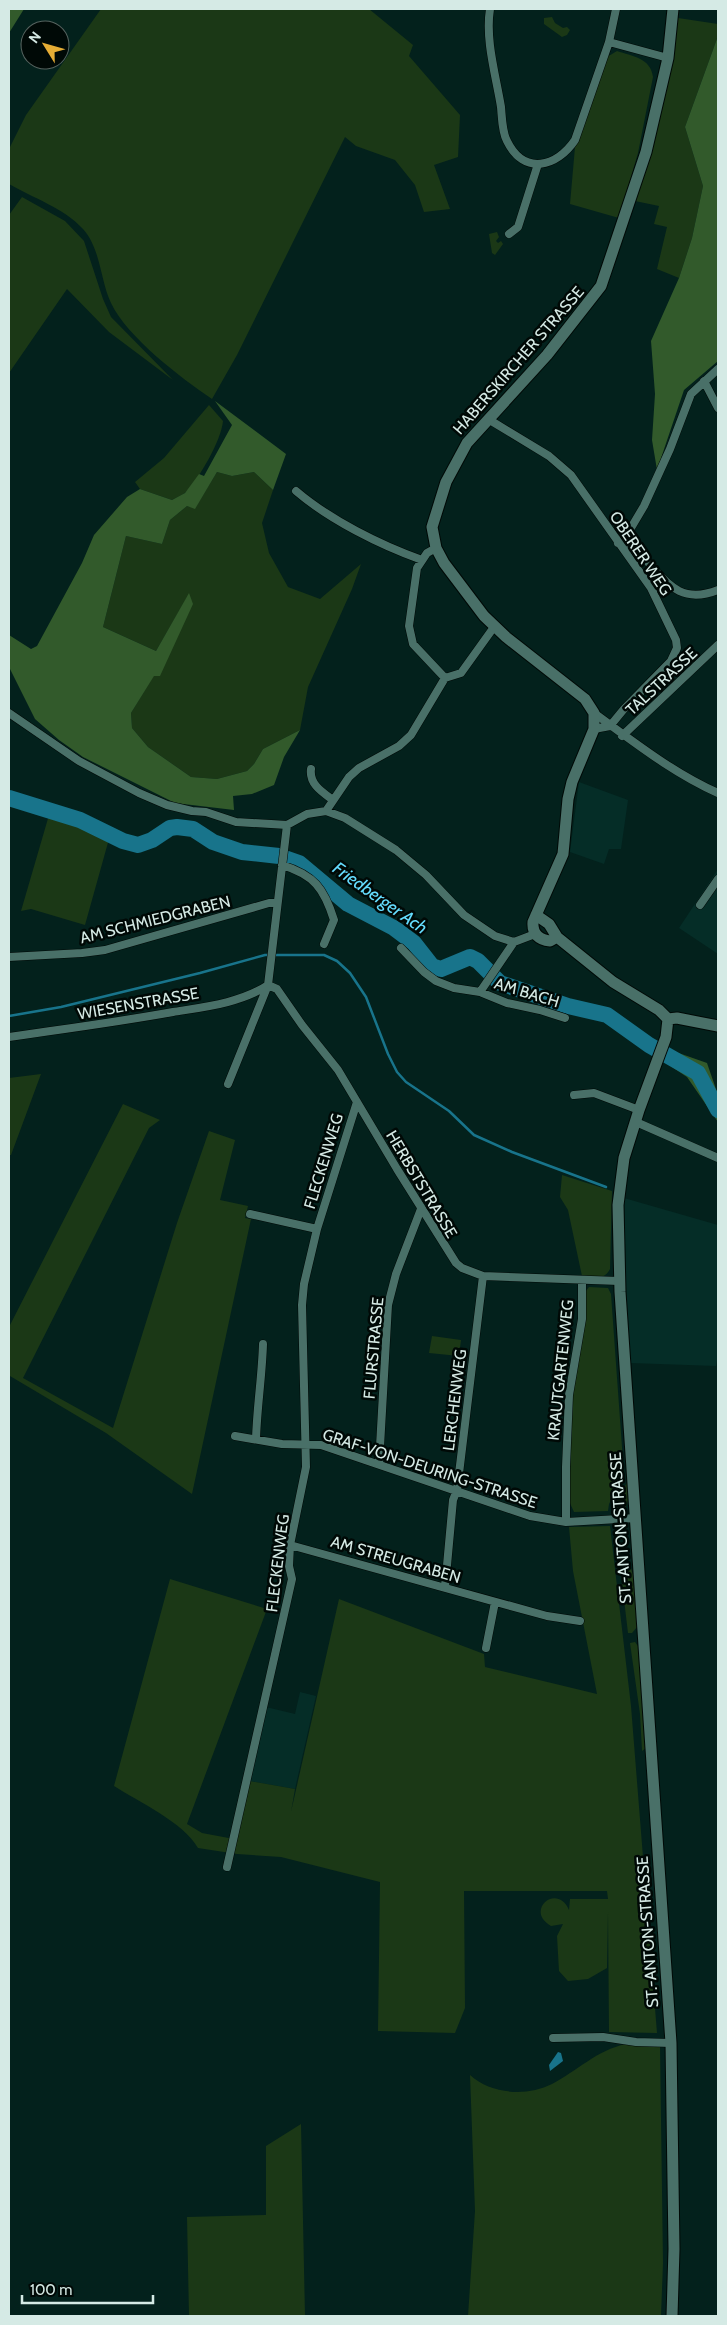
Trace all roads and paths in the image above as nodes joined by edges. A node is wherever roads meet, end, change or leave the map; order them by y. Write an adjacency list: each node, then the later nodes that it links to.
1 (490, 9): 6 (street)
2 (616, 9): 4 (street)
3 (673, 9): 5 (street, HABERSKIRCHER STRASSE)
4 (609, 42): 5 (street); 6 (street)
5 (668, 58): 11 (street, HABERSKIRCHER STRASSE)
6 (538, 164): 7 (street)
7 (509, 234)
8 (718, 369): 9 (street)
9 (704, 381): 10 (street); 13 (street)
10 (718, 408)
11 (488, 419): 13 (street, OBERER WEG); 14 (street, HABERSKIRCHER STRASSE)
12 (296, 491): 15 (street)
13 (618, 543): 16 (street); 22 (street, OBERER WEG)
14 (436, 548): 15 (street); 17 (street, HABERSKIRCHER STRASSE)
15 (422, 560): 19 (street)
16 (718, 590)
17 (494, 627): 19 (street); 21 (street, HABERSKIRCHER STRASSE)
18 (718, 645): 24 (street, TALSTRASSE)
19 (445, 678): 27 (street)
20 (9, 713): 29 (street)
21 (594, 713): 22 (street); 23 (street)
22 (610, 726): 23 (street); 24 (street)
23 (594, 729): 34 (street)
24 (622, 736): 26 (street)
25 (311, 769): 27 (street)
26 (717, 789)
27 (333, 800): 28 (street)
28 (326, 811): 29 (street); 37 (street)
29 (287, 825): 30 (street)
30 (282, 864): 32 (street); 38 (street)
31 (718, 879): 33 (street)
32 (277, 903): 40 (street, AM SCHMIEDGRABEN); 41 (street)
33 (700, 905)
34 (536, 915): 35 (street); 36 (street)
35 (535, 934): 36 (street); 37 (street)
36 (557, 936): 44 (street)
37 (514, 942): 42 (street, AM BACH)
38 (324, 944)
39 (401, 948): 42 (street, AM BACH)
40 (9, 957)
41 (268, 986): 46 (street, WIESENSTRASSE); 47 (street); 49 (street, HERBSTSTRASSE)
42 (480, 992): 43 (street, AM BACH)
43 (565, 1018)
44 (668, 1019): 45 (street); 50 (street, ST.-ANTON-STRASSE)
45 (718, 1026)
46 (9, 1037)
47 (228, 1084)
48 (574, 1096): 50 (street)
49 (357, 1102): 53 (street, HERBSTSTRASSE); 55 (street, FLECKENWEG)
50 (639, 1110): 51 (street, ST.-ANTON-STRASSE)
51 (636, 1122): 52 (street); 58 (street, ST.-ANTON-STRASSE)
52 (718, 1158)
53 (421, 1209): 56 (street, HERBSTSTRASSE); 63 (street, FLURSTRASSE)
54 (250, 1214): 55 (street, FLECKENWEG)
55 (317, 1229): 62 (street, FLECKENWEG)
56 (483, 1276): 57 (street, HERBSTSTRASSE); 64 (street, LERCHENWEG)
57 (582, 1281): 58 (street, HERBSTSTRASSE); 66 (street, KRAUTGARTENWEG)
58 (619, 1281): 65 (street, ST.-ANTON-STRASSE)
59 (263, 1344): 61 (street)
60 (235, 1436): 61 (street, GRAF-VON-DEURING-STRASSE)
61 (256, 1439): 62 (street, GRAF-VON-DEURING-STRASSE)
62 (306, 1445): 63 (street, GRAF-VON-DEURING-STRASSE); 67 (street, FLECKENWEG)
63 (379, 1464): 64 (street, GRAF-VON-DEURING-STRASSE)
64 (457, 1490): 66 (street, GRAF-VON-DEURING-STRASSE); 68 (street, LERCHENWEG)
65 (636, 1518): 66 (street, GRAF-VON-DEURING-STRASSE); 74 (street, ST.-ANTON-STRASSE)
66 (566, 1522)
67 (290, 1545): 68 (street, AM STREUGRABEN); 72 (street, FLECKENWEG)
68 (444, 1587): 69 (street, AM STREUGRABEN)
69 (495, 1602): 70 (street, AM STREUGRABEN); 71 (street)
70 (580, 1622)
71 (486, 1648)
72 (227, 1867)
73 (553, 2038): 74 (street)
74 (671, 2042): 75 (street, ST.-ANTON-STRASSE)
75 (672, 2316)

